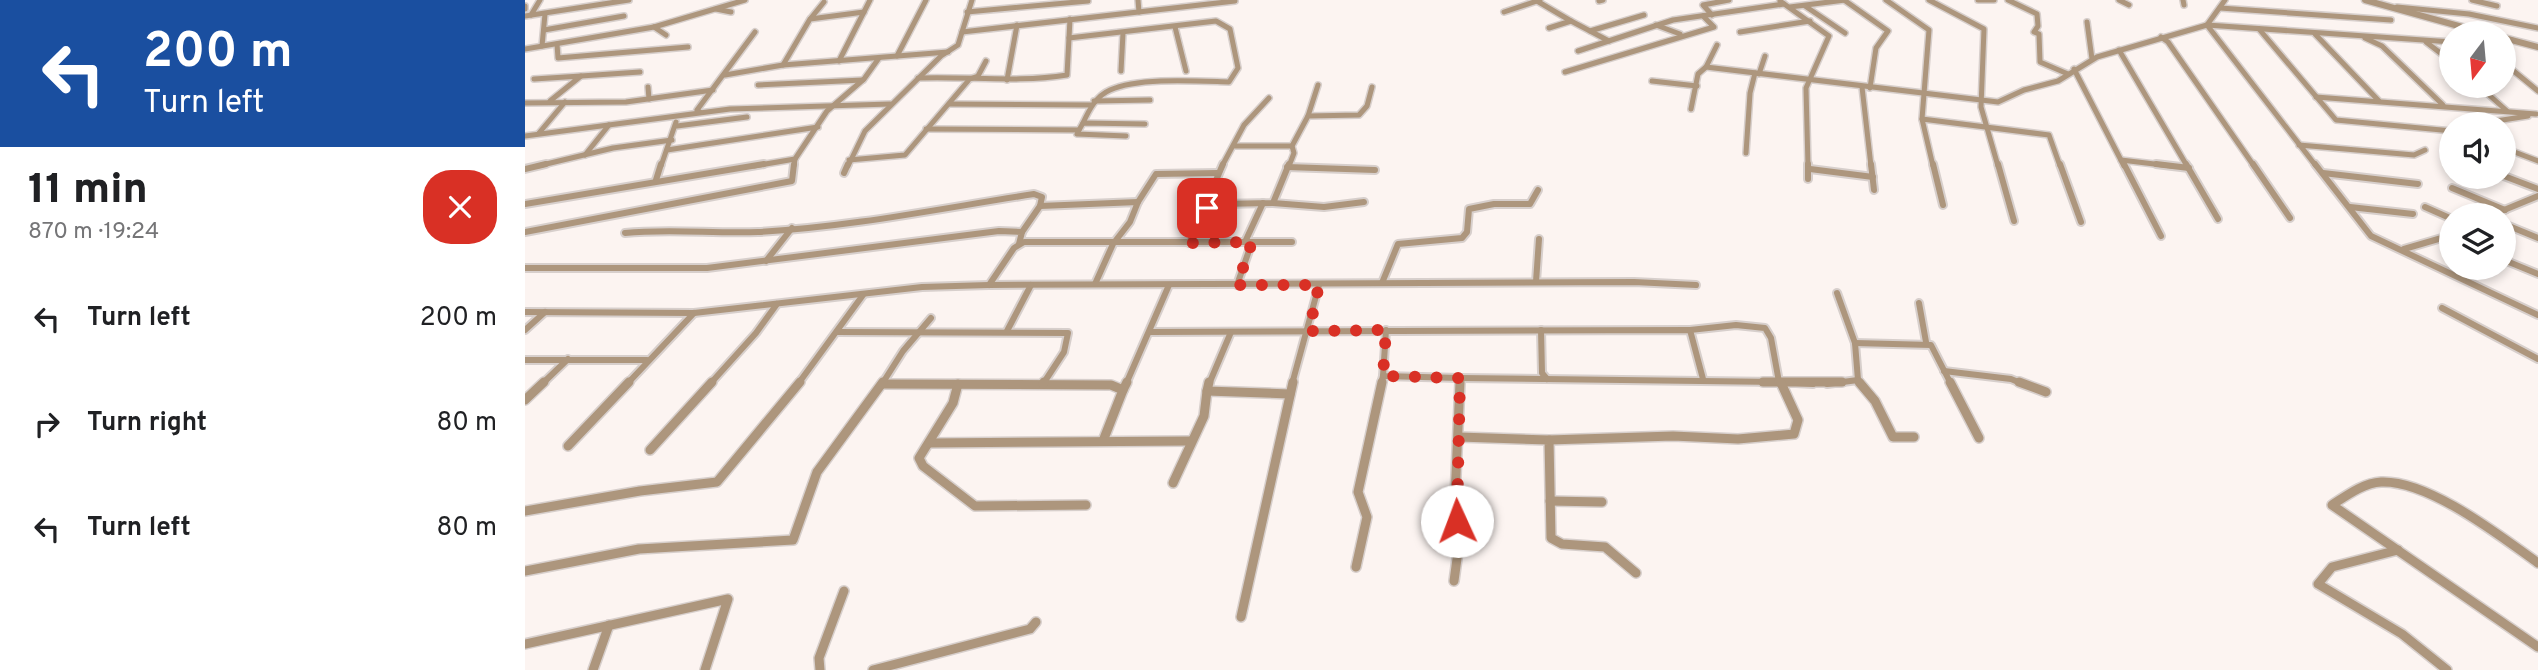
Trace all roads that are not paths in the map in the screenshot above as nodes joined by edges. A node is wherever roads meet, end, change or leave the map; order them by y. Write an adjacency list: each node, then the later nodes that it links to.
1 (540, 0): 45 (street)
2 (593, 0): 33 (street)
3 (629, 0): 33 (street)
4 (744, 0): 36 (street)
5 (870, 0): 40 (street)
6 (926, 0): 96 (street)
7 (972, 0): 41 (street)
8 (1088, 0): 41 (street); 50 (street)
9 (1137, 0): 42 (street)
10 (1187, 0): 31 (street)
11 (1729, 0): 47 (street)
12 (1779, 0): 27 (street)
13 (1845, 0): 29 (street); 127 (street)
14 (1886, 0): 130 (street)
15 (1929, 0): 137 (street)
16 (1979, 0): 17 (street)
17 (1994, 0)
18 (2008, 0): 110 (street)
19 (2119, 0): 30 (street)
20 (2225, 0): 37 (street)
21 (2365, 0): 35 (street)
22 (2417, 0): 38 (street)
23 (2473, 0): 32 (street)
24 (1235, 1): 28 (street)
25 (1539, 1): 43 (street); 54 (street)
26 (824, 2): 51 (street)
27 (1784, 4): 34 (street); 47 (street)
28 (1202, 5): 31 (street); 57 (street)
29 (1805, 5): 34 (street); 73 (street)
30 (2129, 5)
31 (1189, 6): 42 (street)
32 (2497, 6)
33 (591, 7): 44 (street)
34 (1790, 7): 55 (street)
35 (2386, 7): 38 (street); 56 (street)
36 (715, 8): 39 (street); 62 (street)
37 (2220, 8): 53 (street); 61 (street)
38 (2406, 8): 65 (street)
39 (731, 12)
40 (864, 12): 51 (street); 100 (street)
41 (967, 12): 70 (street)
42 (1139, 12): 50 (street)
43 (1504, 12)
44 (545, 14): 45 (street); 67 (street)
45 (528, 15)
46 (1644, 15): 68 (street)
47 (1712, 15): 49 (street)
48 (624, 16): 67 (street)
49 (1703, 16): 60 (street); 75 (street)
50 (1087, 17): 52 (street)
51 (810, 19): 102 (street)
52 (1070, 19): 59 (street); 80 (street)
53 (2391, 20)
54 (1570, 21): 64 (street); 68 (street)
55 (1811, 21): 71 (street); 119 (street)
56 (2439, 21)
57 (1207, 22): 63 (street); 141 (street)
58 (2087, 22): 99 (street)
59 (1017, 25): 70 (street); 118 (street)
60 (1656, 25): 75 (street); 78 (street)
61 (2207, 25): 66 (street); 79 (street); 168 (street)
62 (654, 27): 76 (street); 85 (street)
63 (1175, 27): 72 (street); 106 (street)
64 (1549, 28)
65 (2538, 28)
66 (2259, 29): 74 (street); 131 (street)
67 (544, 30): 87 (street)
68 (1590, 31): 82 (street)
69 (755, 32): 112 (street)
70 (962, 32): 94 (street)
71 (1740, 32)
72 (1123, 33): 80 (street); 105 (street)
73 (1845, 33)
74 (2314, 33): 77 (street); 138 (street)
75 (1681, 34): 89 (street)
76 (666, 35)
77 (2358, 36): 81 (street); 145 (street)
78 (1620, 37): 82 (street); 89 (street)
79 (2161, 37): 92 (street); 213 (street)
80 (1069, 38): 118 (street)
81 (2423, 40): 83 (street); 95 (street)
82 (1609, 41): 93 (street)
83 (2439, 41)
84 (2517, 41): 90 (street)
85 (557, 44): 87 (street); 88 (street)
86 (1717, 45): 103 (street)
87 (542, 46): 91 (street)
88 (688, 47)
89 (1640, 47): 108 (street)
90 (2538, 47)
91 (525, 49)
92 (2119, 50): 99 (street); 181 (street)
93 (1578, 51)
94 (948, 52): 96 (street); 114 (street)
95 (2439, 52)
96 (897, 56): 98 (street)
97 (1765, 56): 109 (street)
98 (879, 58): 100 (street); 116 (street)
99 (2092, 59): 104 (street)
100 (839, 61): 102 (street)
101 (986, 61): 117 (street)
102 (783, 65): 112 (street)
103 (1706, 67): 109 (street); 123 (street)
104 (2074, 69): 110 (street); 178 (street)
105 (1121, 71)
106 (1186, 71)
107 (640, 72): 113 (street)
108 (1565, 72)
109 (1757, 73): 119 (street); 173 (street)
110 (2068, 74): 137 (street)
111 (2517, 74): 129 (street)
112 (725, 75): 128 (street)
113 (581, 76): 115 (street); 136 (street)
114 (917, 78): 117 (street); 142 (street)
115 (534, 79)
116 (864, 80): 121 (street); 144 (street)
117 (967, 80): 118 (street); 143 (street)
118 (1007, 80)
119 (1808, 80): 125 (street); 183 (street)
120 (1652, 81): 123 (street)
121 (758, 85)
122 (1318, 85): 150 (street)
123 (1697, 86): 146 (street)
124 (1372, 87): 150 (street)
125 (1862, 87): 127 (street); 188 (street)
126 (648, 88): 134 (street)
127 (1870, 88): 130 (street)
128 (713, 90): 134 (street); 148 (street)
129 (2538, 91)
130 (1923, 94): 137 (street); 154 (street)
131 (2316, 97): 138 (street); 163 (street)
132 (1269, 98): 169 (street)
133 (2492, 98): 147 (street)
134 (649, 99): 139 (street)
135 (1150, 100): 141 (street)
136 (549, 101): 139 (street); 140 (street)
137 (1981, 101): 158 (street)
138 (2379, 101): 145 (street)
139 (565, 102): 164 (street)
140 (525, 103)
141 (1092, 103): 143 (street); 155 (street)
142 (890, 104): 144 (street); 177 (street)
143 (949, 104): 161 (street)
144 (832, 105): 148 (street); 160 (street)
145 (2443, 105): 147 (street)
146 (1691, 109)
147 (2507, 111): 149 (street)
148 (698, 112): 152 (street)
149 (2537, 114): 153 (street)
150 (1308, 116): 170 (street)
151 (747, 117): 159 (street)
152 (676, 118): 157 (street); 159 (street)
153 (2516, 118)
154 (1922, 119): 158 (street); 204 (street)
155 (1083, 123): 156 (street); 162 (street)
156 (1145, 124)
157 (609, 125): 164 (street); 175 (street)
158 (1986, 126): 214 (street); 215 (street)
159 (677, 127): 167 (street)
160 (818, 127): 171 (street); 176 (street)
161 (926, 130): 162 (street); 177 (street)
162 (1079, 130): 166 (street)
163 (2439, 130)
164 (539, 134): 165 (street)
165 (525, 136)
166 (1126, 136)
167 (672, 140): 171 (street); 175 (street)
168 (2299, 145): 172 (street); 187 (street)
169 (1234, 146): 170 (street); 186 (street)
170 (1292, 146): 180 (street)
171 (667, 150): 190 (street)
172 (2425, 150)
173 (1746, 153)
174 (2516, 153): 179 (street)
175 (585, 156): 182 (street)
176 (795, 159): 190 (street); 218 (street)
177 (849, 160): 185 (street)
178 (2121, 160): 181 (street); 221 (street)
179 (2538, 162)
180 (1287, 167): 184 (street); 201 (street)
181 (2189, 168): 212 (street)
182 (525, 169)
183 (1809, 169): 188 (street); 189 (street)
184 (1375, 170)
185 (844, 173)
186 (1218, 173): 198 (street); 209 (street)
187 (2323, 173): 192 (street); 207 (street)
188 (1873, 177): 196 (street)
189 (1808, 179)
190 (656, 180): 203 (street)
191 (2516, 181): 194 (street)
192 (2418, 184)
193 (2454, 189): 202 (street)
194 (2538, 189)
195 (1538, 190): 237 (street)
196 (1874, 190)
197 (2538, 196): 205 (street)
198 (1138, 202): 206 (street); 229 (street)
199 (1364, 202): 201 (street)
200 (1263, 203): 201 (street); 209 (street); 225 (street)
201 (1273, 203)
202 (2488, 203)
203 (525, 204)
204 (1943, 205)
205 (2516, 205)
206 (1040, 206): 216 (street); 219 (street)
207 (2350, 207): 211 (street); 230 (street)
208 (2425, 207): 210 (street)
209 (1204, 211): 226 (street)
210 (2439, 213)
211 (2413, 214)
212 (2218, 219)
213 (2290, 219)
214 (2014, 221)
215 (2081, 222)
216 (792, 228): 220 (street); 231 (street)
217 (2516, 229): 222 (street)
218 (525, 232)
219 (1022, 232): 228 (street); 231 (street)
220 (625, 233)
221 (2161, 236)
222 (2538, 238)
223 (1539, 239): 235 (street)
224 (2439, 239): 230 (street)
225 (1249, 242): 226 (street); 227 (street); 241 (street)
226 (1189, 243): 229 (street)
227 (1292, 243)
228 (1019, 244): 229 (street); 238 (street)
229 (1113, 244): 236 (street)
230 (2405, 249): 252 (street)
231 (765, 261): 233 (street)
232 (2516, 265): 234 (street)
233 (525, 268)
234 (2538, 274)
235 (1536, 282): 237 (street); 243 (street)
236 (1095, 284): 239 (street); 240 (street)
237 (1383, 284): 242 (street)
238 (989, 285): 239 (street); 245 (street)
239 (1031, 285): 258 (street)
240 (1169, 285): 241 (street); 262 (street)
241 (1237, 285): 242 (street)
242 (1319, 285): 259 (street)
243 (1696, 285)
244 (1837, 293): 265 (street)
245 (863, 295): 246 (street); 260 (street)
246 (777, 303): 251 (street); 293 (street)
247 (1919, 303): 264 (street)
248 (2442, 308): 267 (street)
249 (525, 312): 250 (street)
250 (545, 312): 251 (street); 254 (street)
251 (694, 313): 269 (street)
252 (2538, 315)
253 (931, 318): 261 (street)
254 (525, 330)
255 (1386, 330): 256 (street); 259 (street); 271 (street)
256 (1541, 330): 257 (street); 273 (street)
257 (1691, 330): 274 (street); 276 (street)
258 (1007, 331): 261 (street); 279 (street)
259 (1309, 331): 263 (street); 283 (street)
260 (837, 332): 261 (street); 298 (street)
261 (921, 332): 277 (street)
262 (1150, 332): 263 (street); 280 (street)
263 (1231, 332): 281 (street)
264 (1926, 342): 265 (street); 270 (street)
265 (1855, 343): 275 (street)
266 (568, 359): 268 (street); 269 (street); 284 (street)
267 (2538, 359)
268 (525, 360)
269 (647, 360): 292 (street)
270 (1944, 371): 282 (street); 287 (street)
271 (1383, 376): 272 (street); 301 (street)
272 (1460, 378): 273 (street); 285 (street)
273 (1548, 379): 274 (street)
274 (1703, 379): 276 (street)
275 (1858, 380): 276 (street); 286 (street)
276 (1780, 382): 288 (street)
277 (882, 384): 278 (street); 302 (street)
278 (958, 384): 279 (street); 291 (street)
279 (1043, 384): 280 (street)
280 (1123, 390): 289 (street)
281 (1207, 391): 283 (street); 290 (street)
282 (2046, 392)
283 (1290, 394): 306 (street)
284 (525, 400)
285 (1459, 437): 288 (street); 304 (street)
286 (1914, 437)
287 (1979, 438)
288 (1549, 440): 295 (street)
289 (1103, 441): 290 (street); 291 (street)
290 (1190, 442): 294 (street)
291 (929, 443): 297 (street)
292 (568, 446)
293 (650, 450)
294 (1173, 483)
295 (1550, 501): 296 (street); 303 (street)
296 (1602, 502)
297 (1086, 505)
298 (525, 511)
299 (2398, 550): 300 (street); 310 (street); 315 (street)
300 (2538, 563)
301 (1356, 568)
302 (525, 571)
303 (1636, 573)
304 (1454, 581)
305 (844, 591): 313 (street)
306 (1241, 617)
307 (1036, 622): 314 (street)
308 (609, 625): 309 (street); 311 (street); 312 (street)
309 (525, 644)
310 (2537, 644)
311 (593, 670)
312 (705, 670)
313 (820, 670)
314 (873, 670)
315 (2447, 670)

